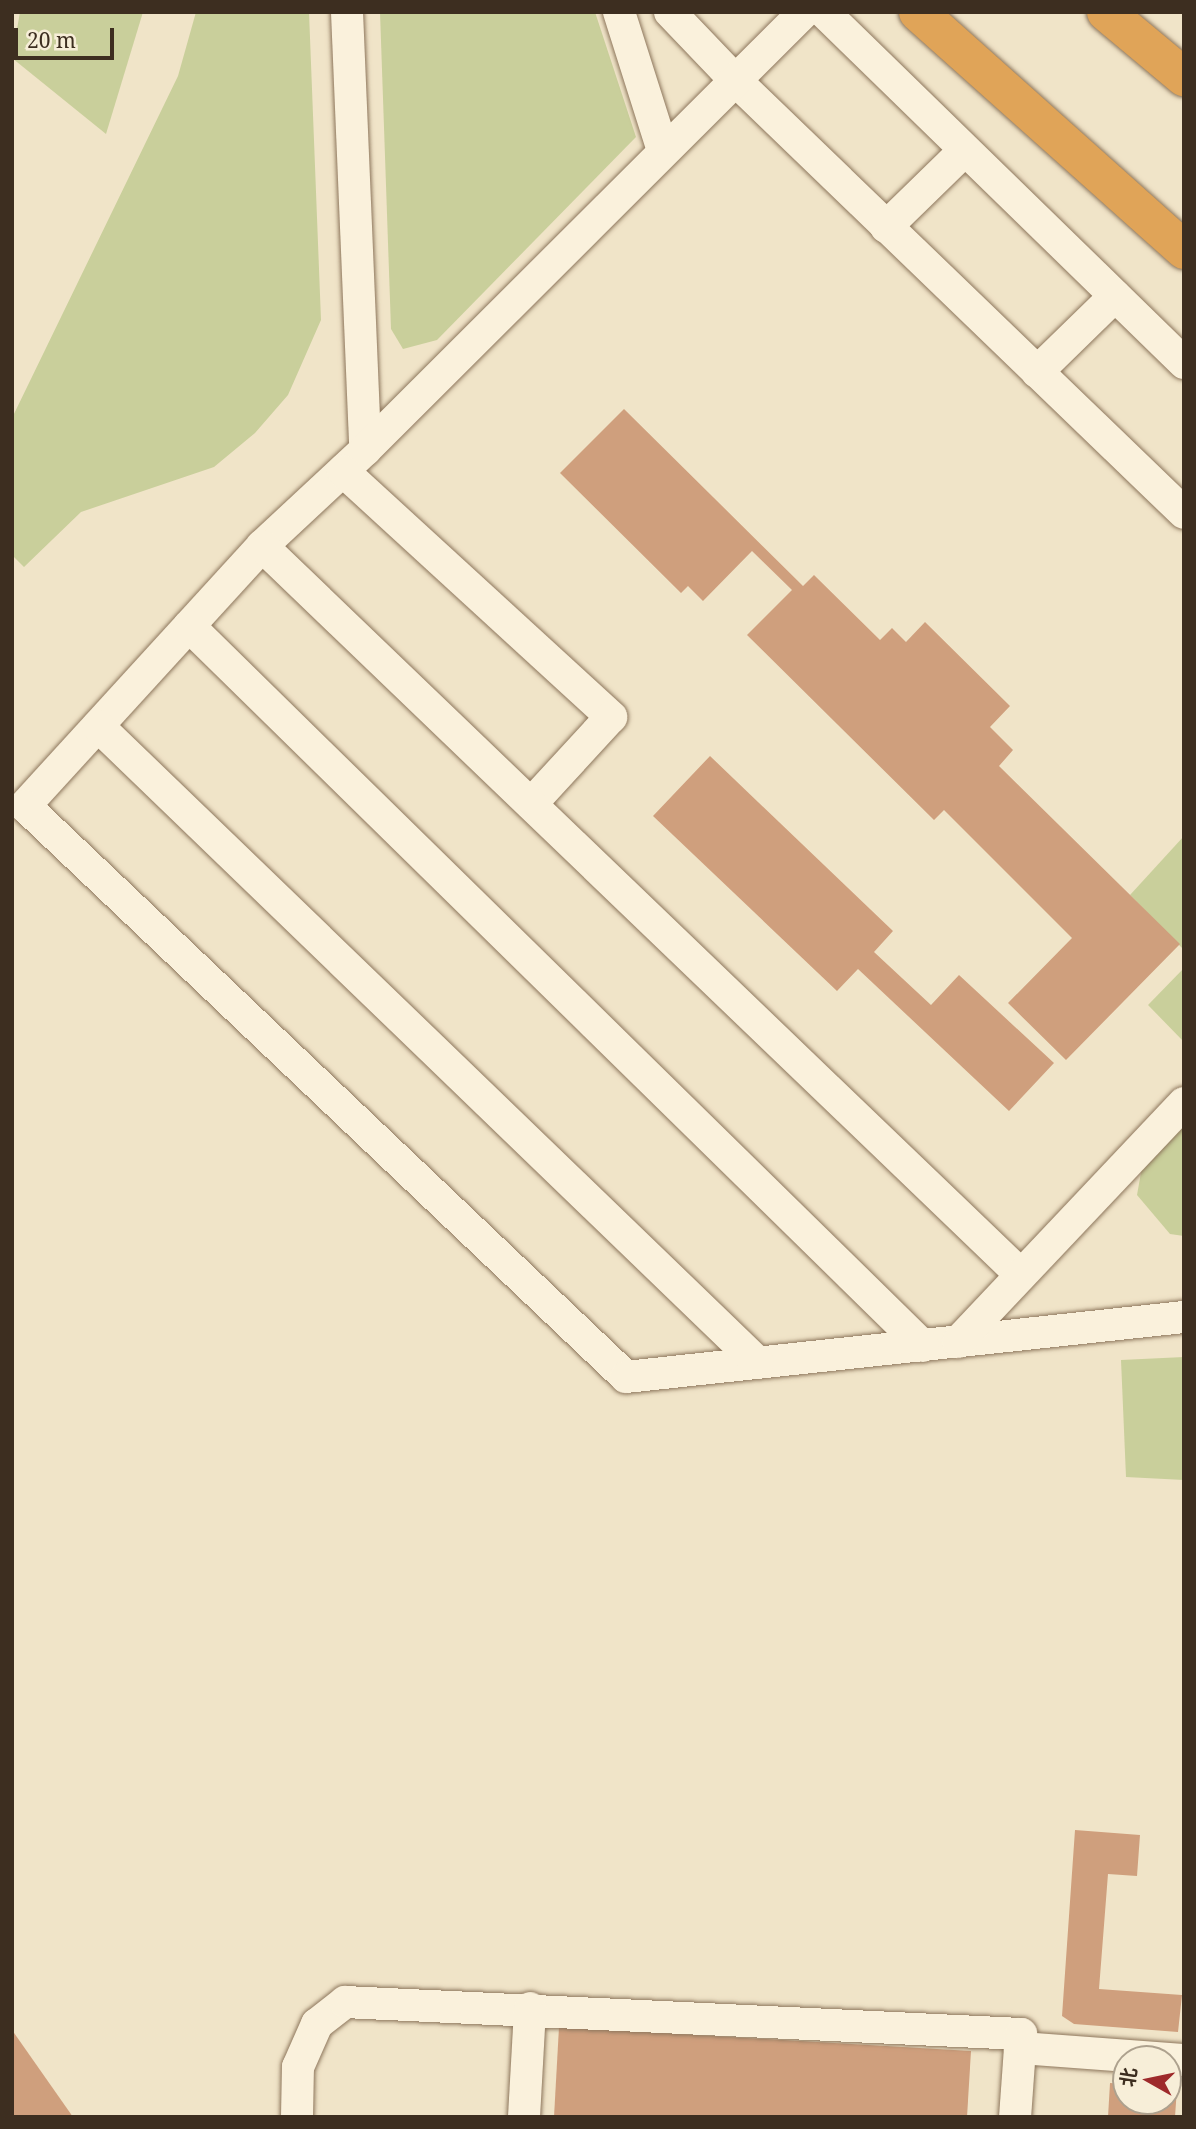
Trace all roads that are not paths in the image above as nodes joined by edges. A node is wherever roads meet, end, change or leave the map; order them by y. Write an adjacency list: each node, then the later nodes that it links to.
1 (347, 12): 17 (street)
2 (619, 12): 11 (street)
3 (670, 12): 9 (street)
4 (804, 12): 9 (street)
5 (824, 12): 10 (street)
6 (918, 12): 13 (highway)
7 (1106, 12): 8 (highway)
8 (1184, 77)
9 (734, 79): 11 (street); 12 (street)
10 (965, 150): 12 (street); 14 (street)
11 (663, 151): 17 (street)
12 (886, 227): 16 (street)
13 (1184, 250)
14 (1115, 296): 15 (street); 16 (street)
15 (1184, 363)
16 (1037, 372): 18 (street)
17 (354, 460): 19 (street); 22 (street)
18 (1184, 513)
19 (262, 546): 20 (street); 22 (street)
20 (189, 626): 21 (street); 27 (street)
21 (98, 726): 28 (street); 28 (street)
22 (531, 804): 24 (street)
23 (1184, 1103): 24 (street)
24 (1021, 1275): 26 (street)
25 (1184, 1317): 26 (street)
26 (958, 1342): 27 (street)
27 (923, 1346): 28 (street)
28 (758, 1363)
29 (530, 2008): 30 (street); 32 (street); 33 (street)
30 (1020, 2048): 31 (street); 34 (street)
31 (1184, 2060)
32 (297, 2117)
33 (524, 2117)
34 (1015, 2117)

